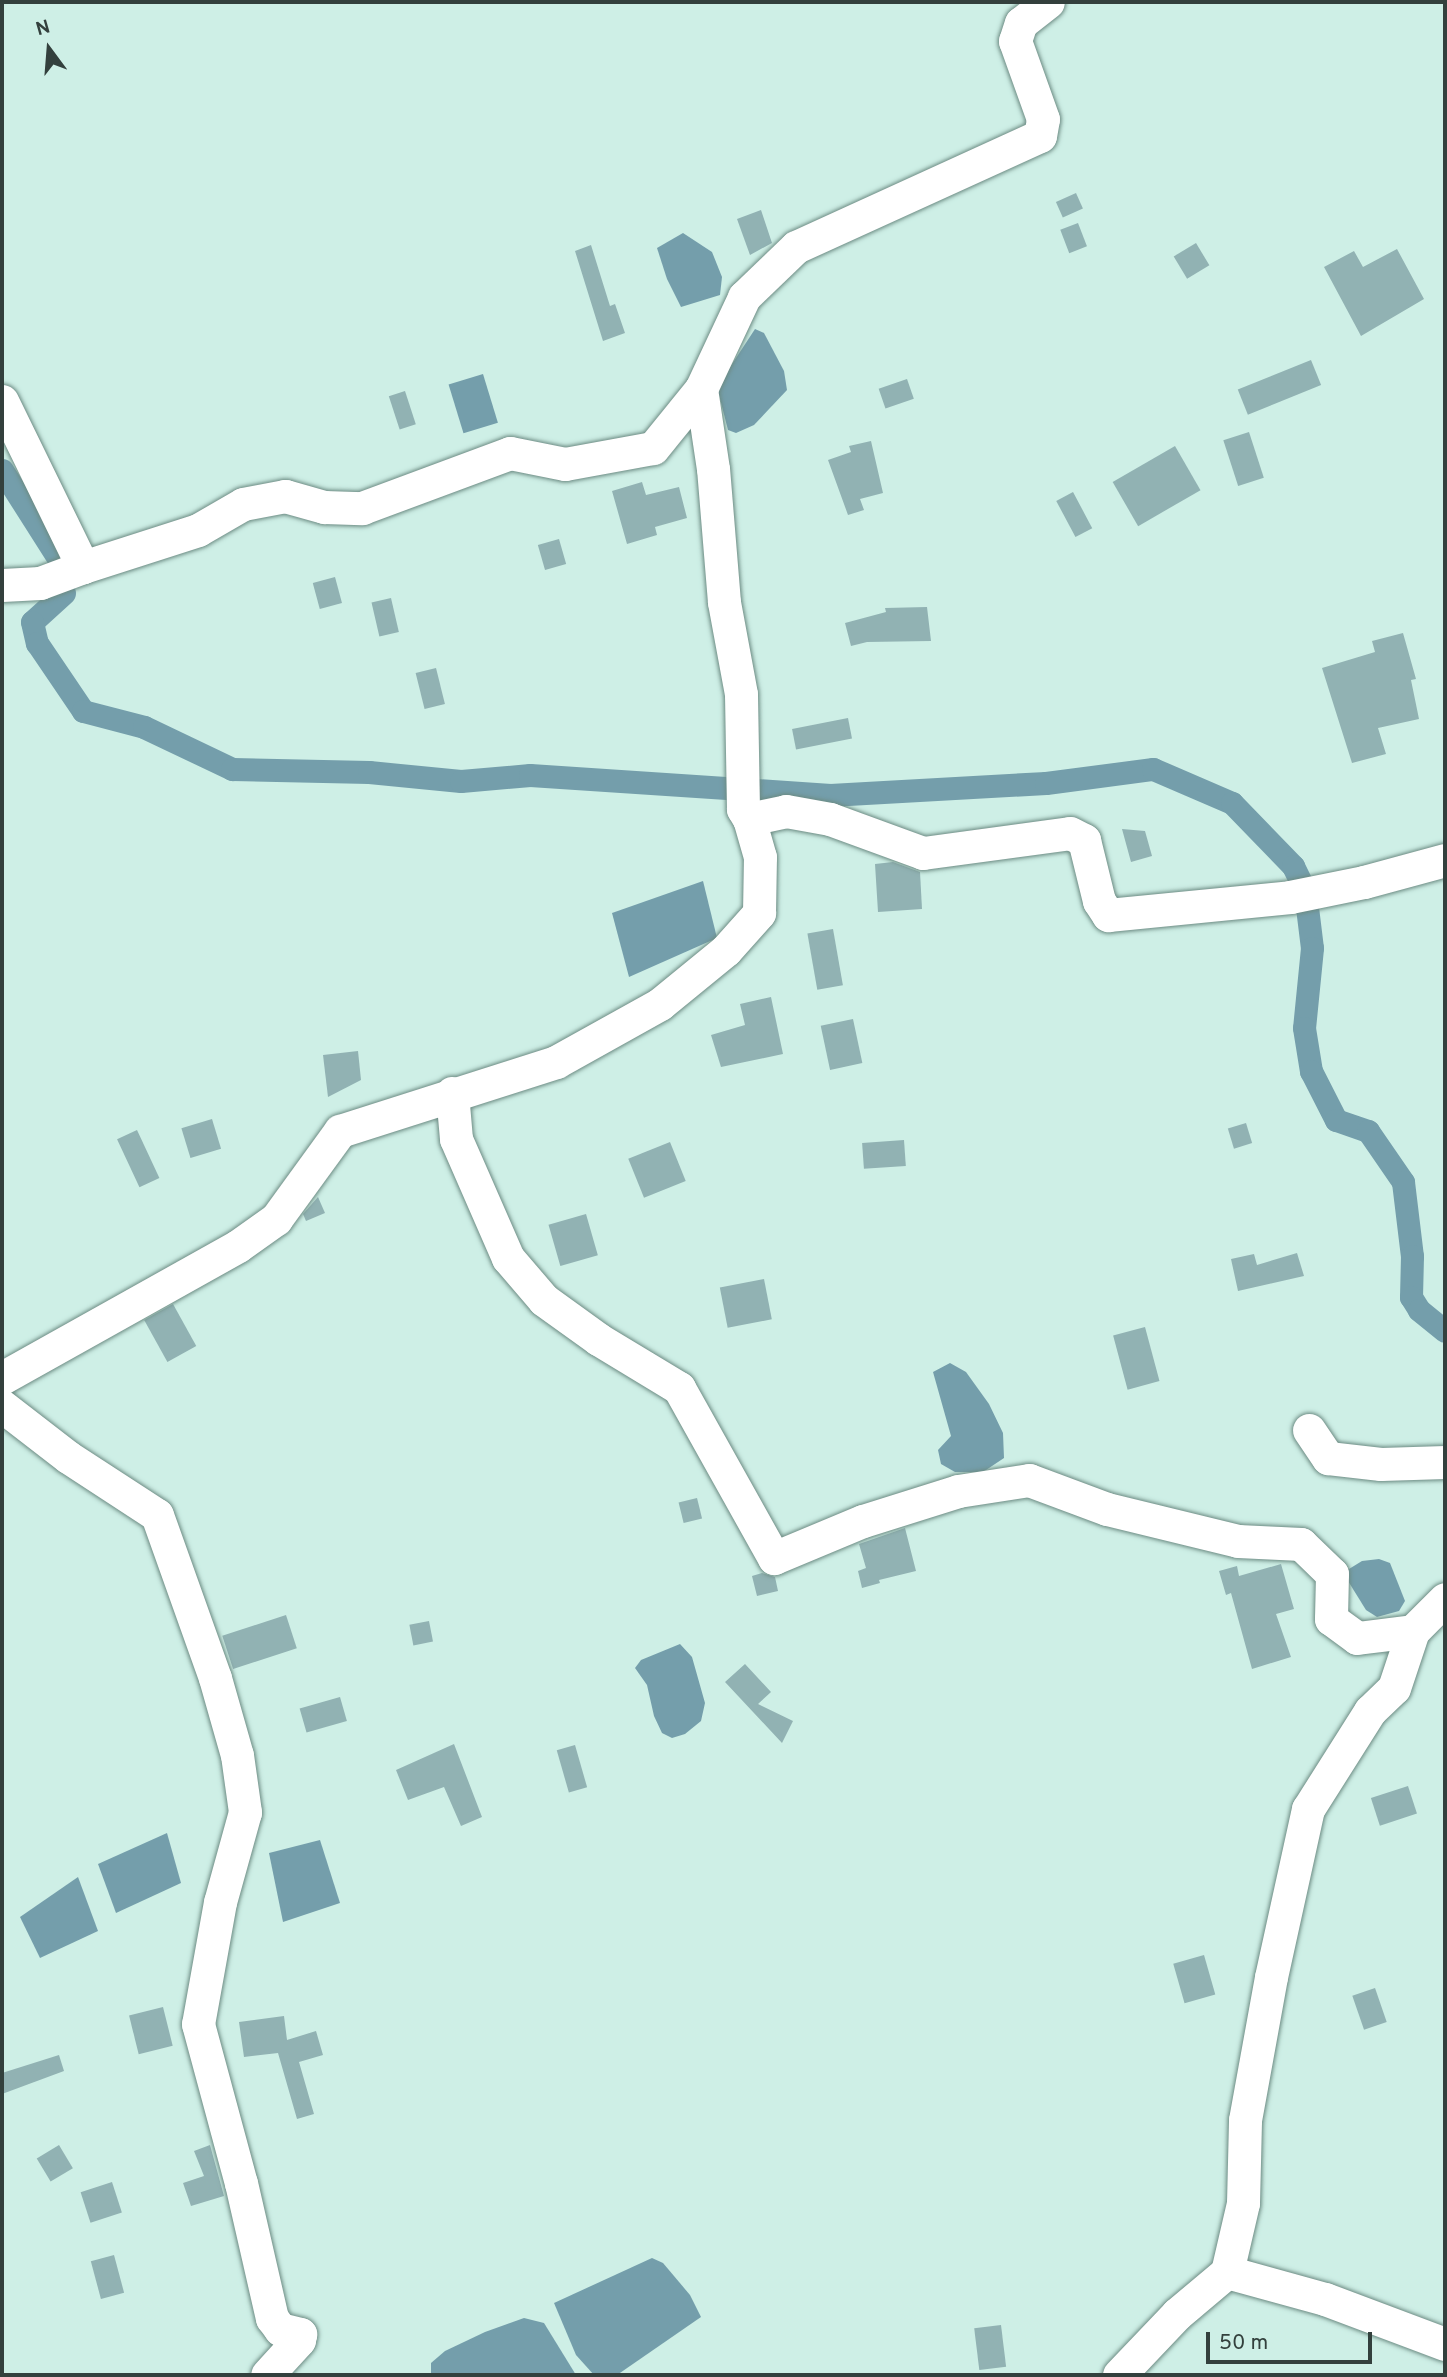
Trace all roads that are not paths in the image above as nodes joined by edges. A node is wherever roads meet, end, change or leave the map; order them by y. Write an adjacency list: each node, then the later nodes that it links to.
1 (1048, 2): 2 (street)
2 (701, 389): 4 (street); 6 (street)
3 (2, 401): 4 (street)
4 (83, 567): 5 (street)
5 (2, 585)
6 (749, 819): 7 (street); 8 (street)
7 (1445, 860)
8 (452, 1093): 9 (street); 14 (street)
9 (2, 1378)
10 (2, 1406): 17 (street)
11 (1309, 1430): 12 (street)
12 (1445, 1462)
13 (1445, 1599): 14 (street)
14 (1413, 1630): 15 (street)
15 (1227, 2272): 16 (street); 18 (street)
16 (1445, 2344)
17 (267, 2375)
18 (1119, 2375)

